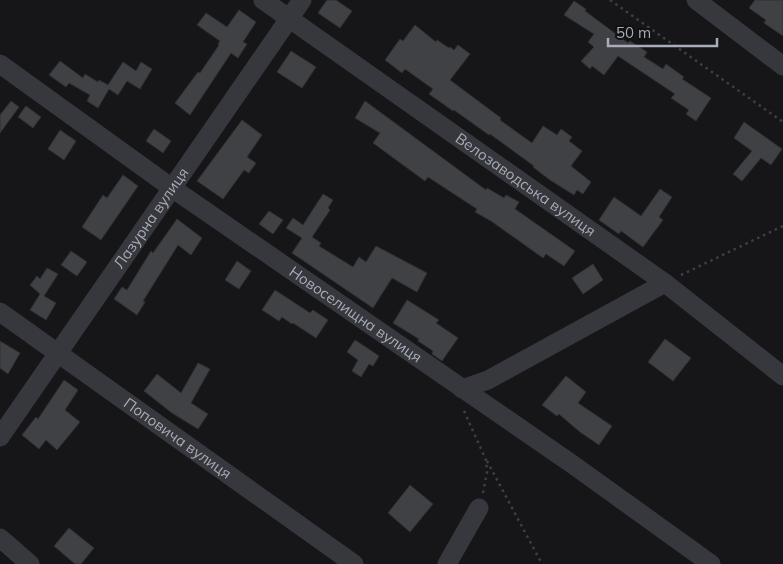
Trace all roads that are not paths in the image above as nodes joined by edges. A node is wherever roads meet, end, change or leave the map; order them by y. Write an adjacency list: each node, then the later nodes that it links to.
1 (263, 0): 4 (street, Велозаводська вулиця)
2 (302, 0): 4 (street, Лазурна вулиця)
3 (696, 0): 6 (street)
4 (289, 19): 7 (street, Лазурна вулиця); 8 (street, Велозаводська вулиця)
5 (0, 64): 7 (street, Новоселищна вулиця)
6 (783, 66)
7 (172, 188): 10 (street, Лазурна вулиця); 12 (street, Новоселищна вулиця)
8 (665, 283): 11 (street, Велозаводська вулиця); 12 (street)
9 (0, 312): 10 (street, Поповича вулиця)
10 (58, 353): 13 (street, Лазурна вулиця); 17 (street, Поповича вулиця)
11 (783, 376)
12 (462, 389): 19 (street, Новоселищна вулиця)
13 (0, 437)
14 (479, 508): 18 (street)
15 (0, 538): 16 (street)
16 (30, 564)
17 (354, 564)
18 (448, 564)
19 (711, 564)

